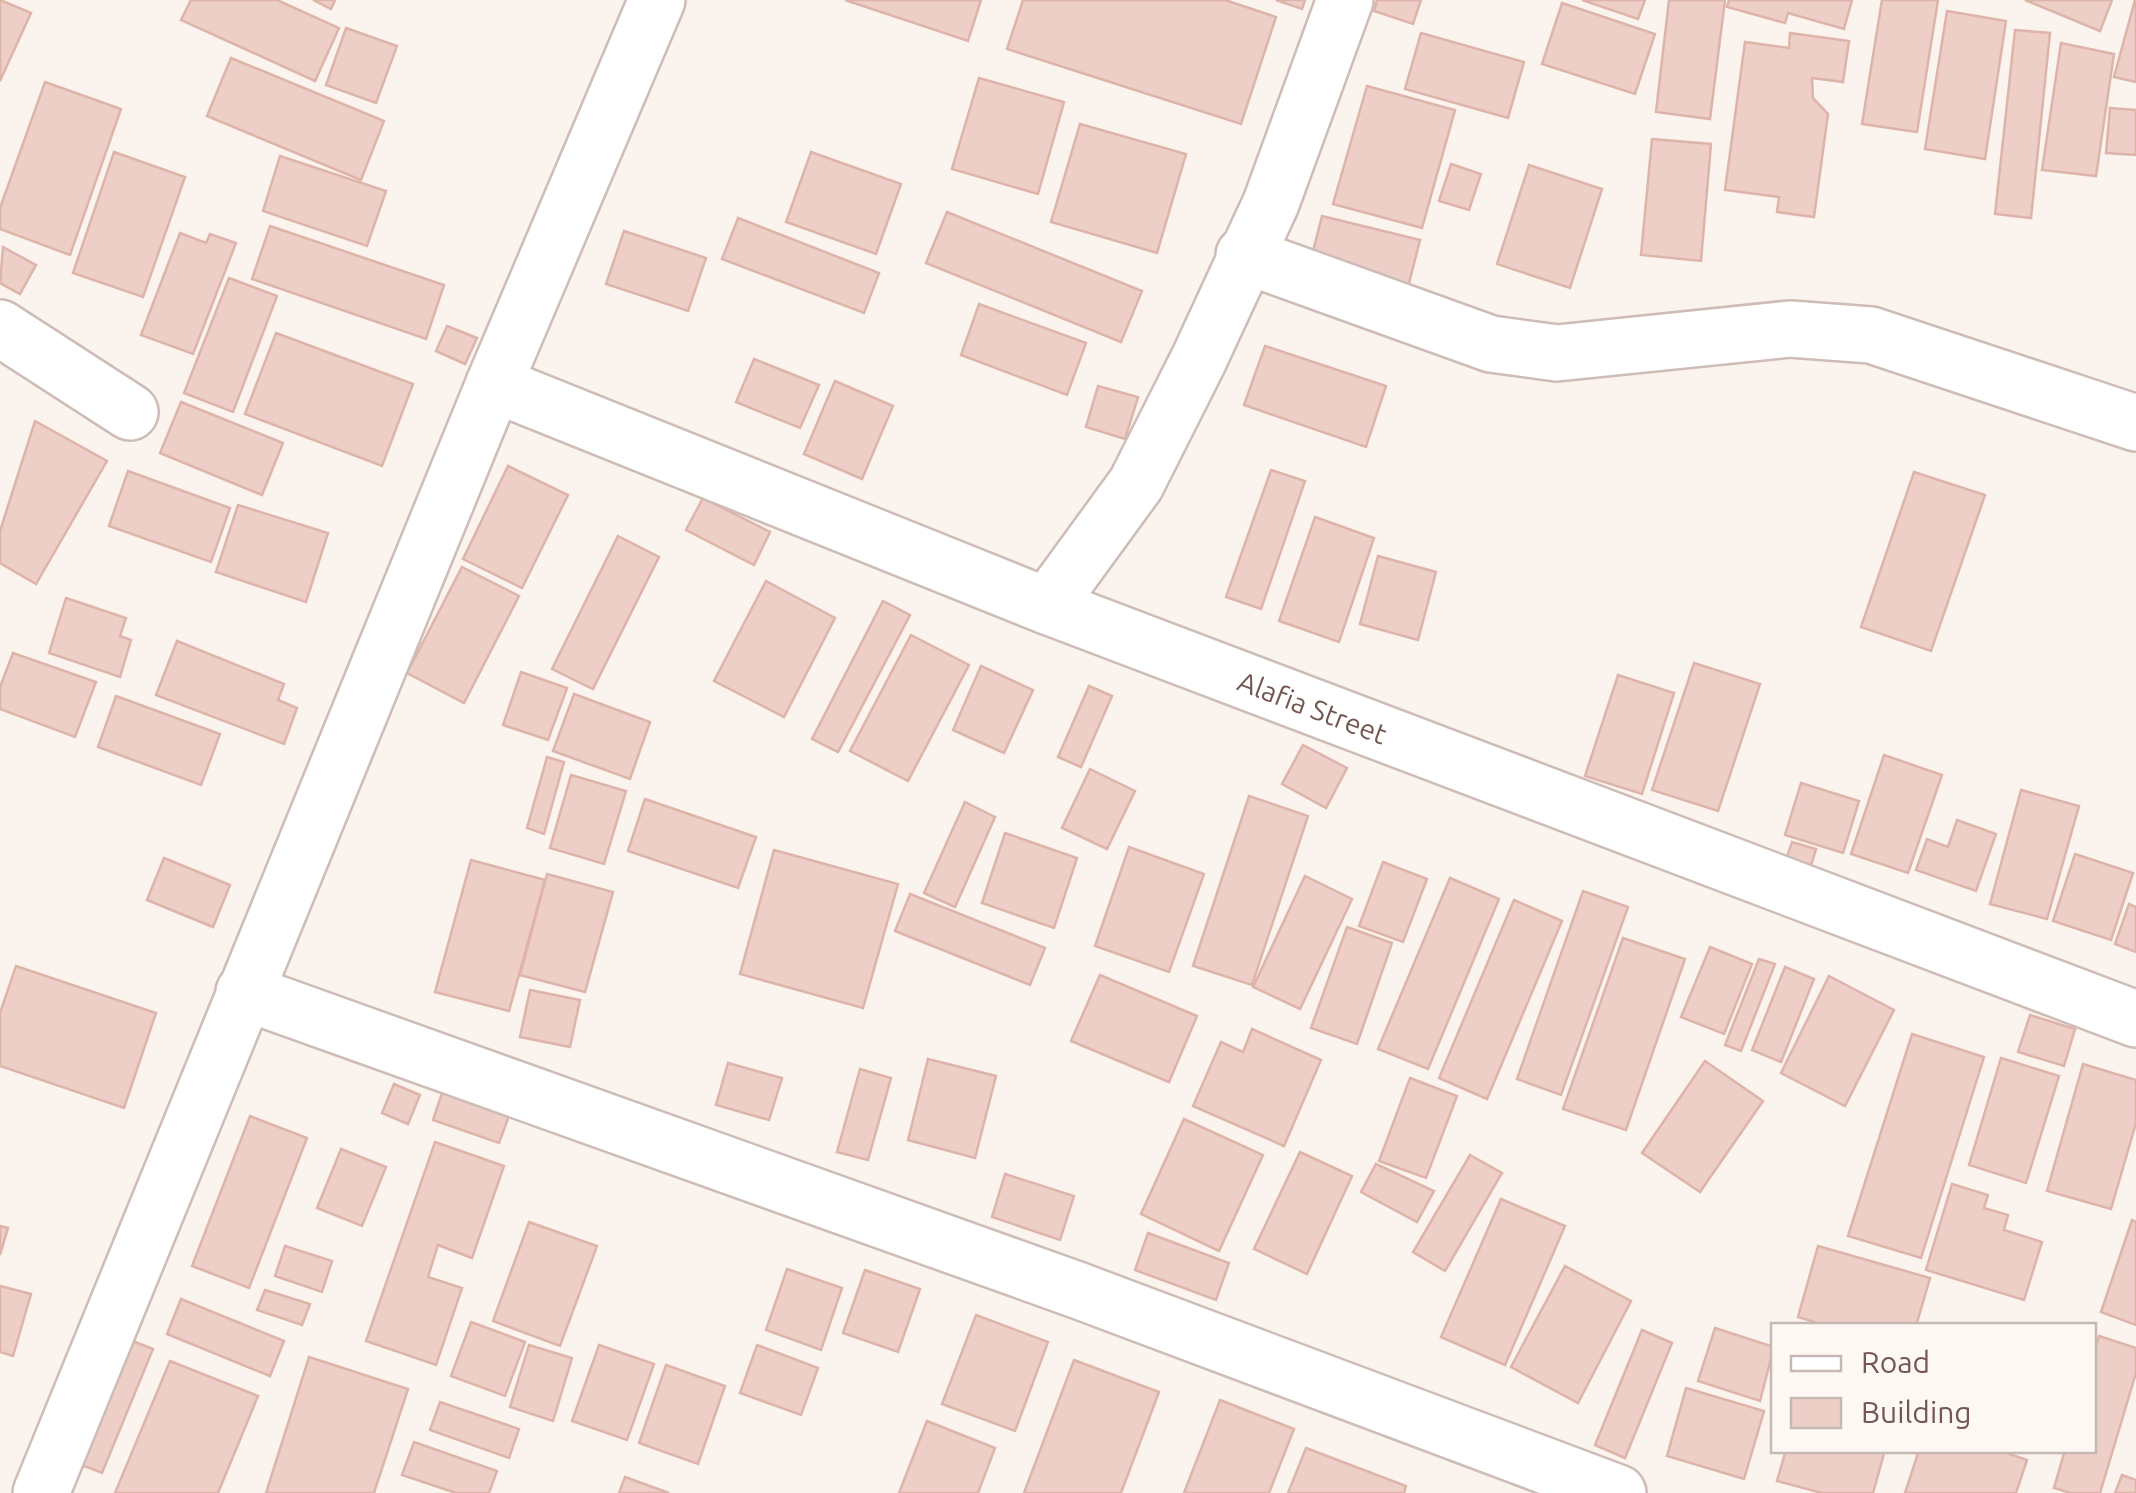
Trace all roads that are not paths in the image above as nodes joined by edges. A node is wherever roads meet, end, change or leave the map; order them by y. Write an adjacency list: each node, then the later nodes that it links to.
1 (657, 0): 5 (street)
2 (1345, 0): 3 (street)
3 (1244, 254): 7 (street); 8 (street)
4 (0, 328): 6 (street)
5 (494, 384): 8 (street, Alafia Street); 9 (street)
6 (130, 412)
7 (2136, 423)
8 (1047, 606): 10 (street, Alafia Street)
9 (244, 992): 11 (street); 12 (street)
10 (2136, 1019)
11 (41, 1493)
12 (1618, 1493)

